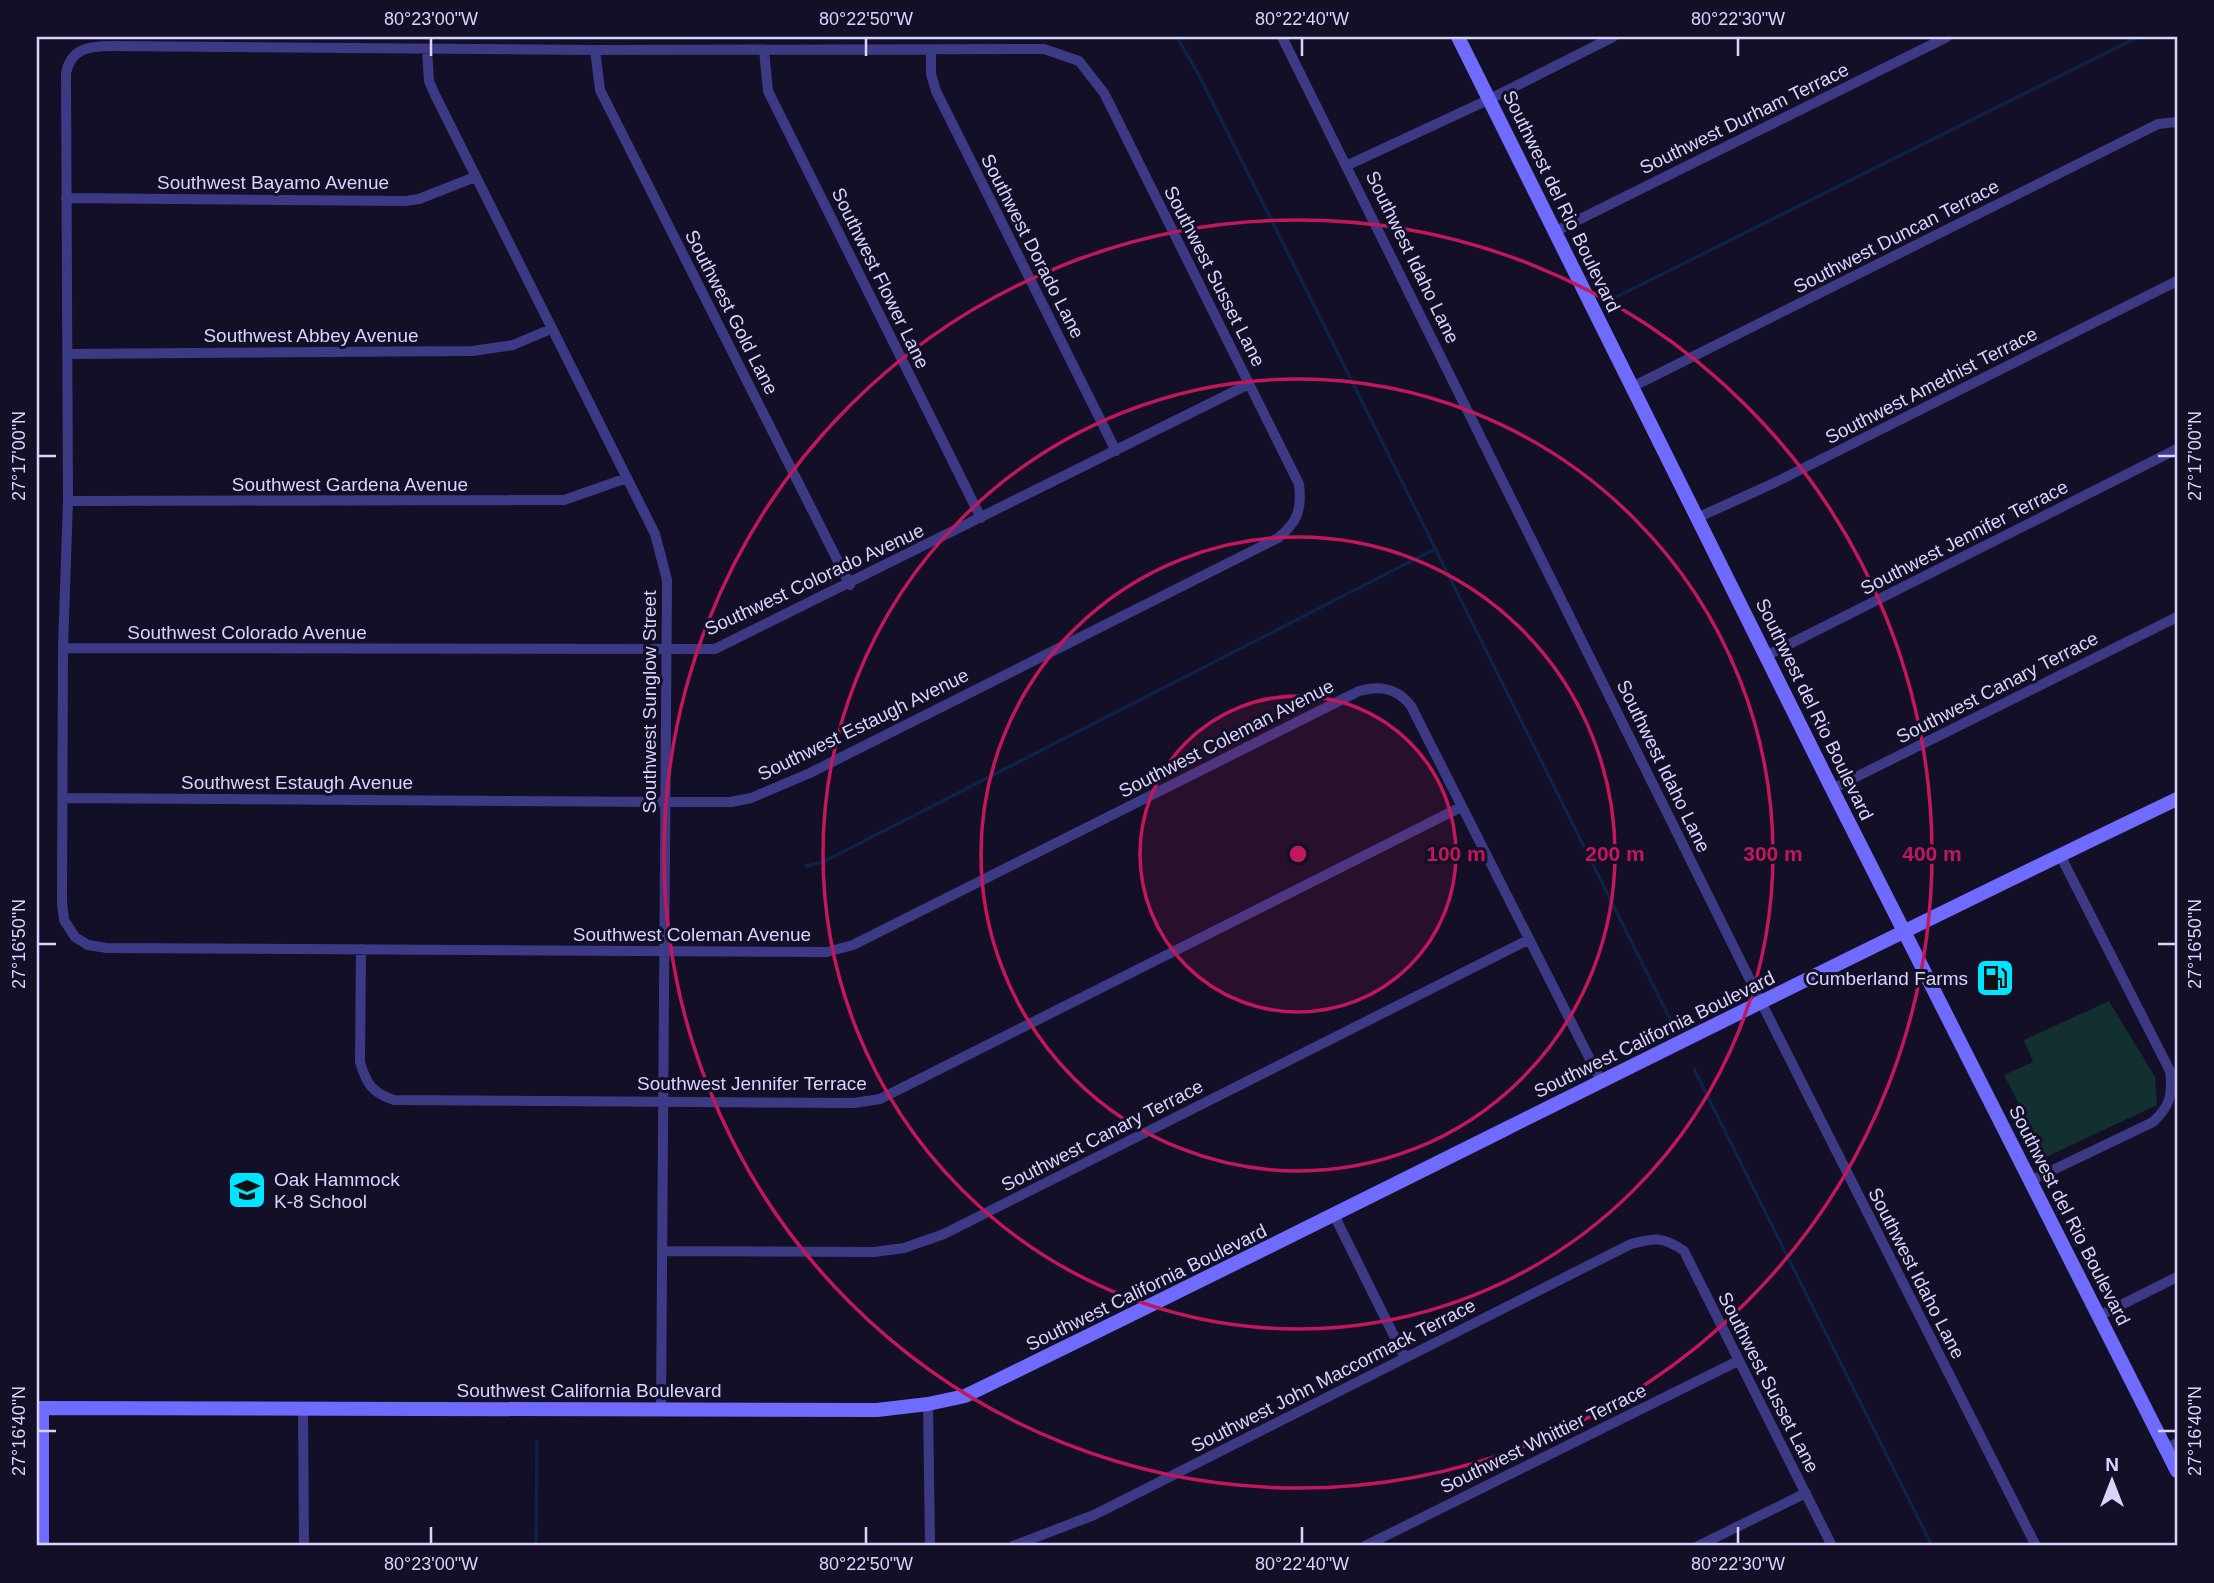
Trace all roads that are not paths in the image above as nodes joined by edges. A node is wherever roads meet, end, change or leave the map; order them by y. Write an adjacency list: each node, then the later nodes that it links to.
1 (1282, 37): 11 (street, Southwest Idaho Lane)
2 (1458, 37): 9 (street, Southwest del Rio Boulevard)
3 (1613, 37): 9 (street)
4 (1947, 37): 14 (street, Southwest Durham Terrace)
5 (427, 49): 6 (street); 12 (street, Southwest Sunglow Street); 13 (street, Southwest Coleman Avenue)
6 (595, 50): 7 (street); 27 (street, Southwest Gold Lane)
7 (764, 50): 8 (street); 26 (street, Southwest Flower Lane)
8 (931, 52): 18 (street, Southwest Susset Lane); 21 (street, Southwest Dorado Lane)
9 (1490, 99): 11 (street); 14 (street, Southwest del Rio Boulevard)
10 (2177, 122): 19 (street, Southwest Duncan Terrace)
11 (1348, 165): 42 (street, Southwest Idaho Lane)
12 (475, 177): 13 (street, Southwest Bayamo Avenue); 16 (street, Southwest Sunglow Street)
13 (66, 198): 17 (street, Southwest Coleman Avenue)
14 (1556, 231): 19 (street, Southwest del Rio Boulevard)
15 (2177, 281): 25 (street, Southwest Amethist Terrace)
16 (551, 329): 17 (street, Southwest Abbey Avenue); 22 (street, Southwest Sunglow Street)
17 (68, 354): 23 (street, Southwest Coleman Avenue)
18 (1249, 384): 21 (street, Southwest Colorado Avenue); 24 (street, Southwest Susset Lane)
19 (1632, 387): 25 (street, Southwest del Rio Boulevard)
20 (2177, 449): 31 (street, Southwest Jennifer Terrace)
21 (1116, 452): 26 (street, Southwest Colorado Avenue)
22 (627, 478): 23 (street, Southwest Gardena Avenue); 30 (street, Southwest Sunglow Street)
23 (68, 501): 29 (street, Southwest Coleman Avenue)
24 (1299, 515): 35 (street, Southwest Estaugh Avenue)
25 (1699, 517): 31 (street, Southwest del Rio Boulevard)
26 (981, 518): 27 (street, Southwest Colorado Avenue)
27 (850, 585): 30 (street, Southwest Colorado Avenue)
28 (2177, 617): 32 (street, Southwest Canary Terrace)
29 (63, 648): 30 (street, Southwest Colorado Avenue); 33 (street, Southwest Coleman Avenue)
30 (667, 651): 35 (street, Southwest Sunglow Street)
31 (1766, 656): 32 (street, Southwest del Rio Boulevard)
32 (1832, 789): 38 (street, Southwest del Rio Boulevard)
33 (63, 798): 35 (street, Southwest Estaugh Avenue); 40 (street, Southwest Coleman Avenue)
34 (2177, 799): 37 (street, Southwest California Boulevard)
35 (668, 802): 41 (street, Southwest Sunglow Street)
36 (1461, 807): 39 (street); 41 (street, Southwest Coleman Avenue); 44 (street, Southwest Jennifer Terrace)
37 (2060, 855): 38 (street, Southwest California Boulevard); 45 (street)
38 (1905, 930): 42 (street, Southwest California Boulevard); 45 (street, Southwest del Rio Boulevard)
39 (1528, 940): 43 (street); 48 (street, Southwest Canary Terrace)
40 (361, 950): 41 (street, Southwest Coleman Avenue); 44 (street, Southwest Jennifer Terrace)
41 (665, 951): 44 (street, Southwest Sunglow Street)
42 (1761, 1002): 43 (street, Southwest California Boulevard); 67 (street, Southwest Idaho Lane)
43 (1601, 1081): 46 (street, Southwest California Boulevard)
44 (664, 1101): 48 (street, Southwest Sunglow Street)
45 (2032, 1180): 50 (street, Southwest del Rio Boulevard)
46 (1335, 1217): 51 (street); 53 (street, Southwest California Boulevard)
47 (1668, 1240): 51 (street, Southwest John Maccormack Terrace); 52 (street, Southwest Susset Lane)
48 (663, 1251): 56 (street, Southwest Sunglow Street)
49 (2177, 1277): 50 (street)
50 (2099, 1316): 57 (street, Southwest del Rio Boulevard)
51 (1405, 1358): 63 (street, Southwest John Maccormack Terrace)
52 (1738, 1361): 59 (street, Southwest Susset Lane); 64 (street, Southwest Whittier Terrace)
53 (928, 1405): 56 (street, Southwest California Boulevard); 62 (street)
54 (303, 1407): 55 (street, Southwest California Boulevard); 56 (street, Southwest California Boulevard); 61 (street)
55 (39, 1408): 60 (street)
56 (661, 1410)
57 (2172, 1446): 58 (street, Southwest del Rio Boulevard)
58 (2177, 1471)
59 (1806, 1493): 65 (street); 66 (street, Southwest Susset Lane)
60 (42, 1546)
61 (304, 1546)
62 (930, 1546)
63 (1013, 1546)
64 (1364, 1546)
65 (1698, 1546)
66 (1832, 1546)
67 (2036, 1546)

